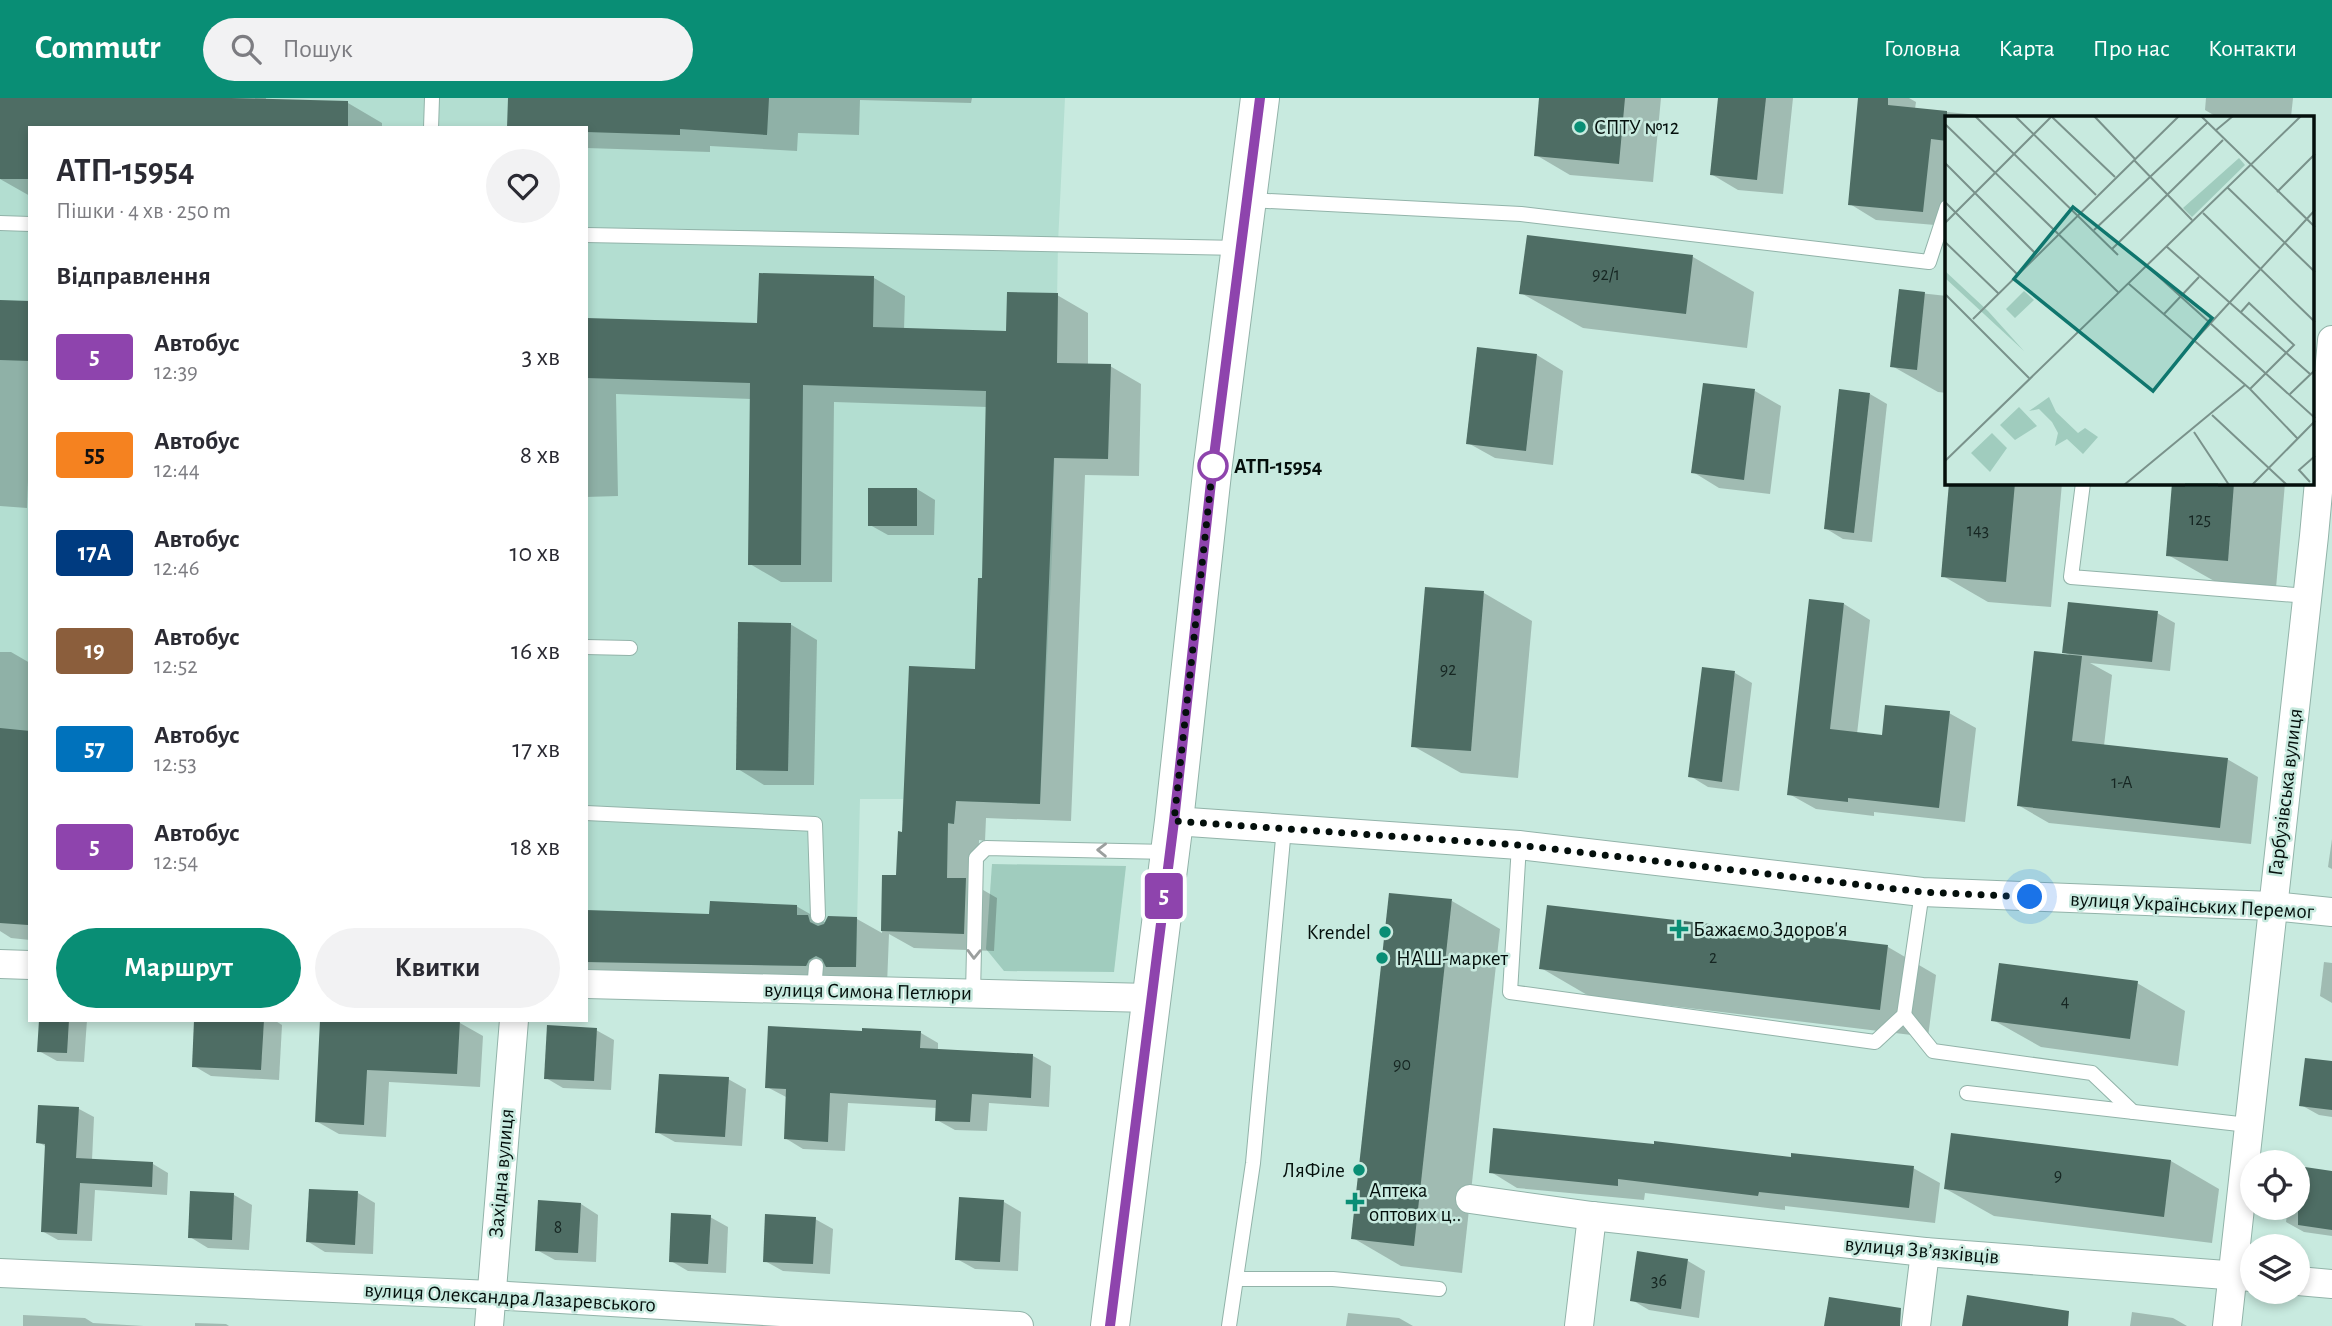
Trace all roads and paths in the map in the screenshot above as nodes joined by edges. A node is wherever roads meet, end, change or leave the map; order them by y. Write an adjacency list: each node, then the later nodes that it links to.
1 (432, 98): 3 (lane)
2 (1260, 98): 4 (main road)
3 (431, 126)
4 (1248, 200): 5 (lane); 9 (main road)
5 (1945, 213)
6 (0, 223): 7 (lane)
7 (28, 224)
8 (588, 235): 9 (lane)
9 (1241, 248): 18 (main road)
10 (2332, 340): 12 (street, Гарбузівська вулиця)
11 (2083, 485): 13 (lane)
12 (2323, 537): 13 (street, Гарбузівська вулиця)
13 (2308, 596): 21 (street, Гарбузівська вулиця)
14 (588, 647): 15 (lane)
15 (630, 648)
16 (588, 813): 23 (lane)
17 (1284, 828): 18 (street, вулиця Українських Перемог); 19 (street, вулиця Українських Перемог); 40 (lane)
18 (1172, 836): 27 (lane, one-way to 27); 28 (main road)
19 (1518, 845): 20 (street, вулиця Українських Перемог); 29 (lane)
20 (1922, 892): 21 (street, вулиця Українських Перемог); 29 (lane)
21 (2272, 906): 22 (street, вулиця Українських Перемог); 33 (street, Гарбузівська вулиця)
22 (2332, 912)
23 (818, 916)
24 (0, 964): 25 (street)
25 (28, 965)
26 (588, 984): 27 (street, вулиця Симона Петлюри)
27 (973, 994): 28 (street, вулиця Симона Петлюри)
28 (1150, 998): 48 (main road)
29 (1904, 1015): 32 (lane)
30 (514, 1022): 45 (street, Західна вулиця)
31 (1967, 1093): 32 (lane)
32 (2133, 1112): 33 (lane)
33 (2248, 1125): 36 (street, Гарбузівська вулиця)
34 (1470, 1199): 35 (street, вулиця Звʼязківців)
35 (1592, 1216): 37 (street, вулиця Звʼязківців); 50 (street)
36 (2244, 1234)
37 (1925, 1252): 39 (street, вулиця Звʼязківців); 51 (street)
38 (0, 1273): 45 (street, вулиця Олександра Лазаревського)
39 (2240, 1276)
40 (1237, 1279): 44 (lane); 49 (lane)
41 (2310, 1282): 43 (street)
42 (2240, 1283): 52 (street, Гарбузівська вулиця)
43 (2332, 1284)
44 (1439, 1289)
45 (491, 1295): 46 (street, Західна вулиця); 47 (street, вулиця Олександра Лазаревського)
46 (489, 1326)
47 (1019, 1326)
48 (1110, 1326)
49 (1229, 1326)
50 (1579, 1326)
51 (1916, 1326)
52 (2227, 1326)

